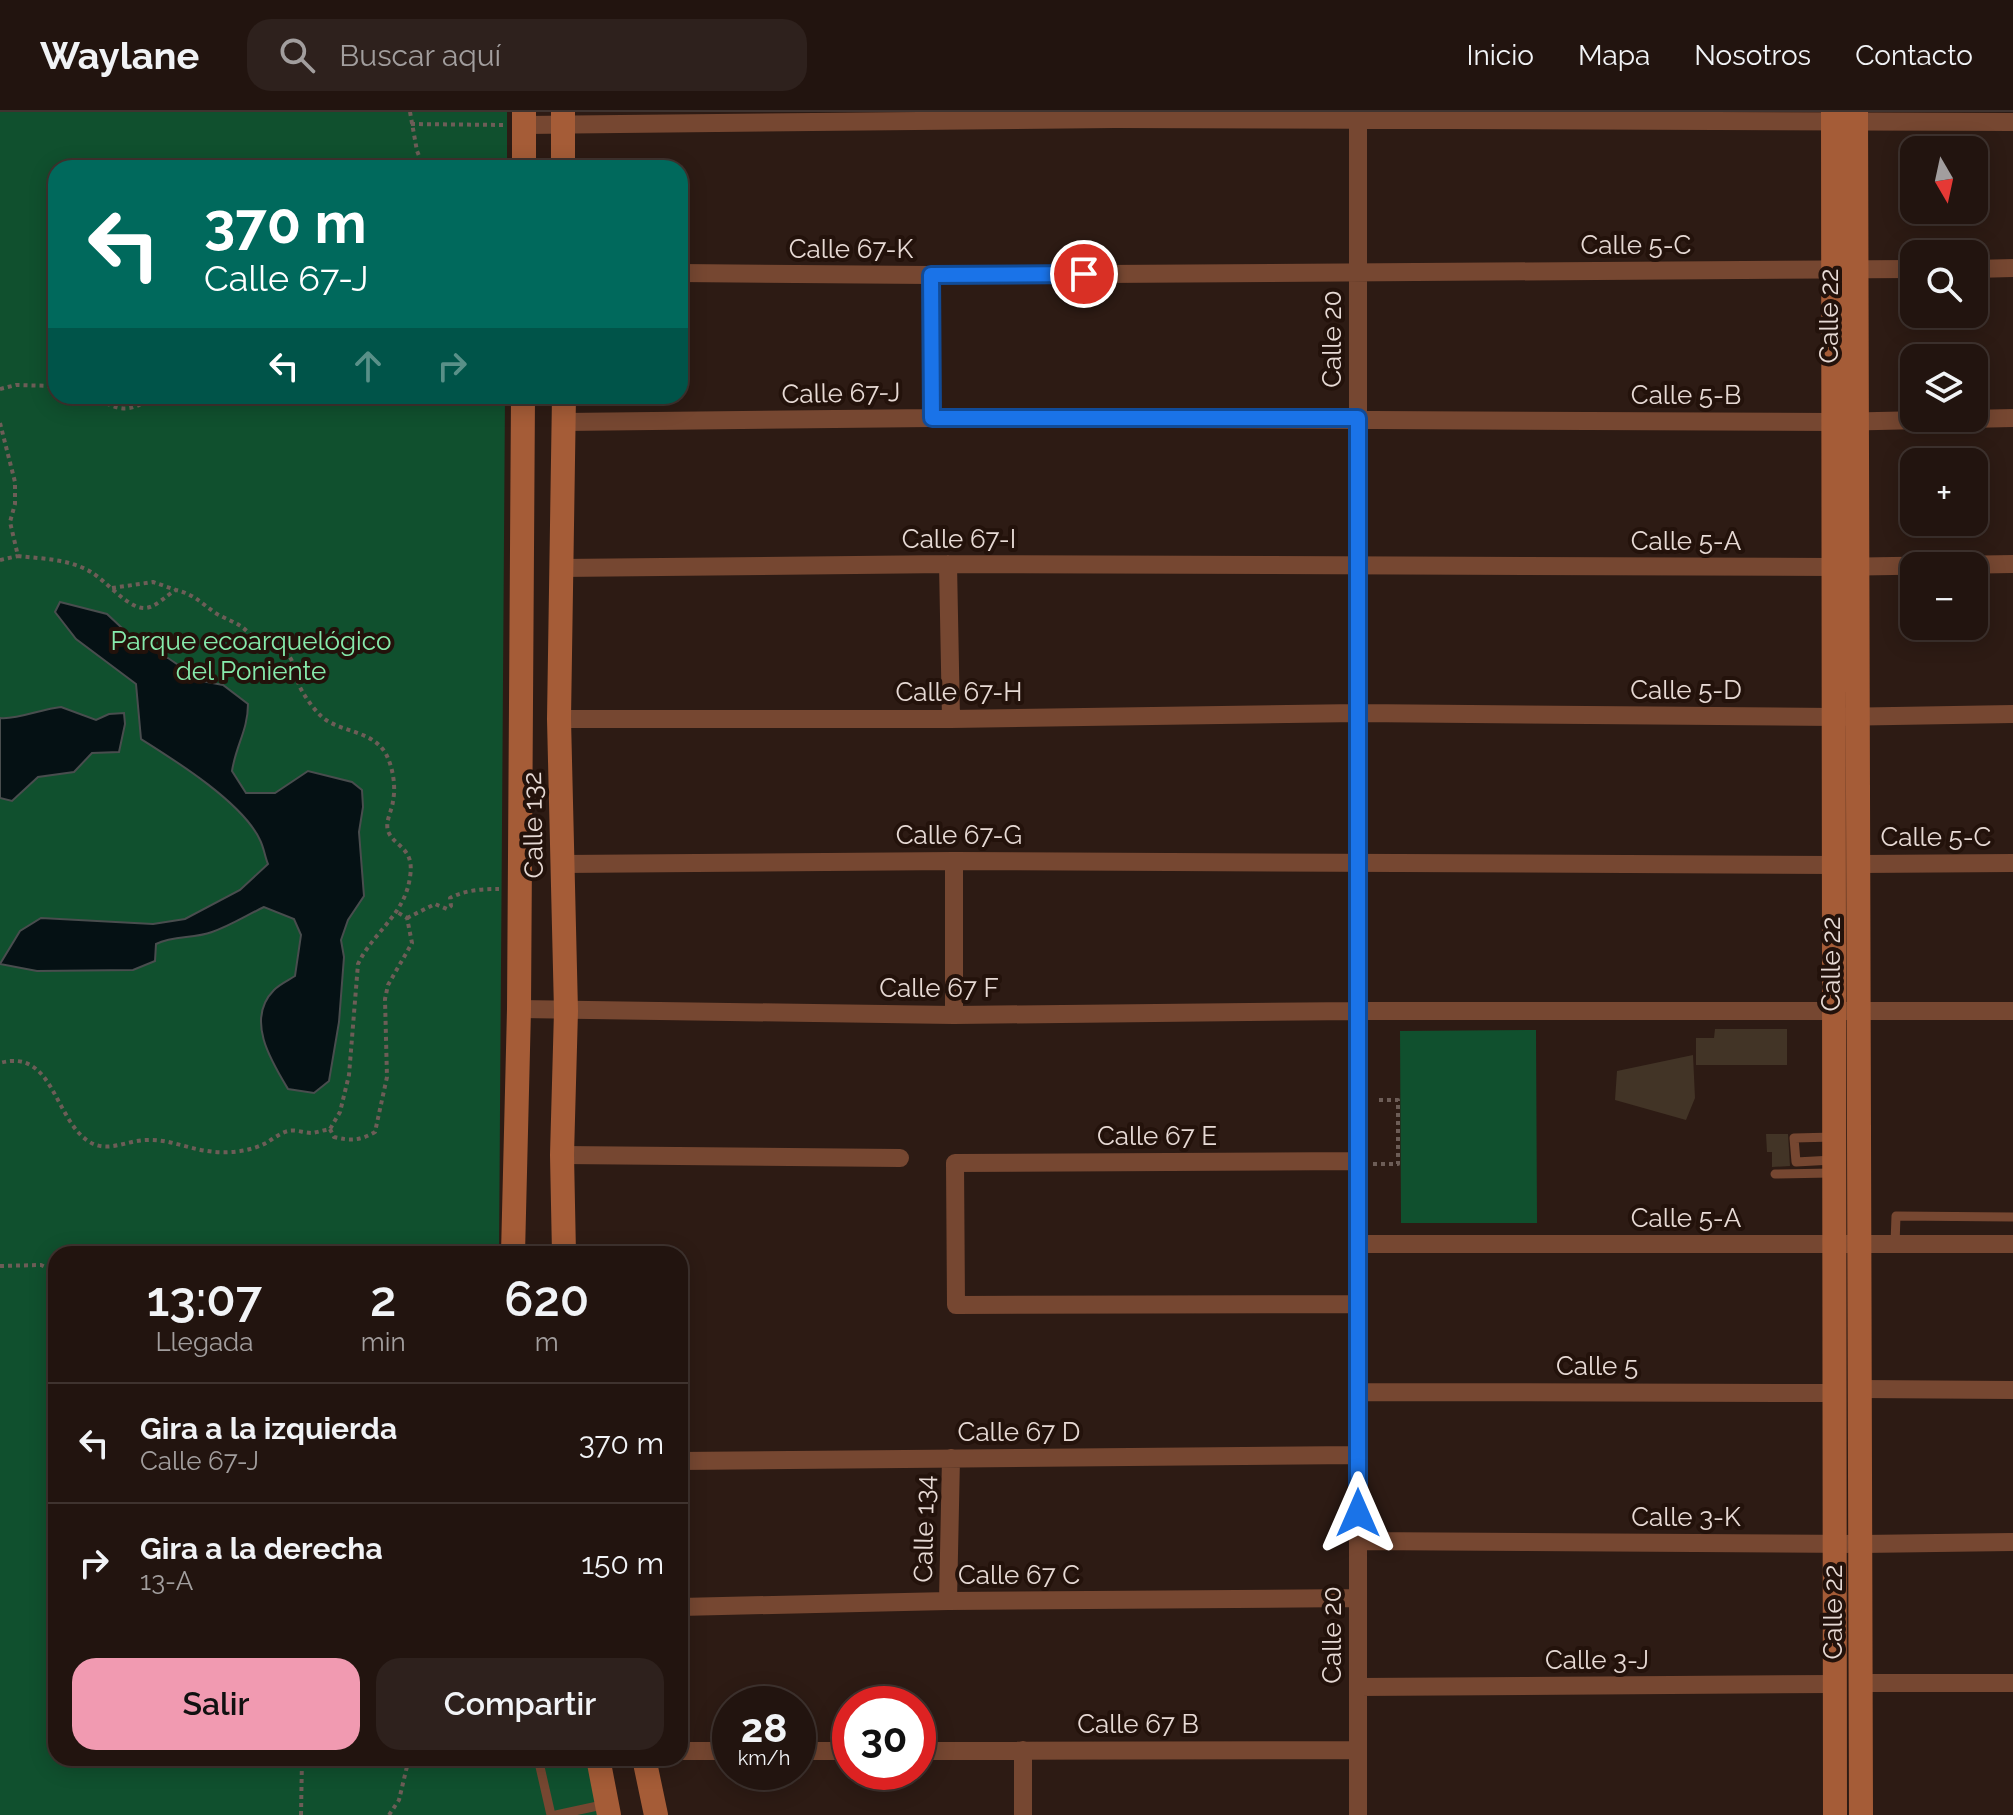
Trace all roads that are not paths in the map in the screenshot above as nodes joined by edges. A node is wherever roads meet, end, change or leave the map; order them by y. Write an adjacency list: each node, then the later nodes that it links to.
1 (1096, 112): 6 (street)
2 (947, 116): 5 (street); 6 (street)
3 (1358, 116): 4 (street); 6 (street); 16 (street, Calle 20)
4 (1844, 117): 8 (street); 14 (street, Calle 22)
5 (563, 118): 7 (street); 10 (street)
6 (1115, 119)
7 (518, 121): 9 (street)
8 (2013, 122)
9 (523, 160)
10 (563, 160)
11 (2013, 268): 13 (street)
12 (1900, 269): 14 (street, Calle 5-C)
13 (1988, 269)
14 (1845, 270): 16 (street, Calle 5-C); 23 (street, Calle 22)
15 (688, 273): 17 (street, Calle 67-K)
16 (1358, 273): 17 (street, Calle 67-K); 21 (street, Calle 20)
17 (931, 275): 20 (street)
18 (523, 404): 41 (street, Calle 132)
19 (564, 404): 24 (street, Calle 132)
20 (932, 418): 21 (street, Calle 67-J); 24 (street, Calle 67-J)
21 (1358, 418): 23 (street, Calle 5-B); 27 (street, Calle 20)
22 (2013, 418): 23 (street, Calle 5-B)
23 (1845, 421): 28 (street, Calle 22)
24 (564, 422): 29 (street, Calle 132)
25 (948, 564): 27 (street, Calle 67-I); 29 (street, Calle 67-I); 34 (street)
26 (2013, 564): 28 (street, Calle 5-A)
27 (1358, 565): 28 (street, Calle 5-A); 30 (street, Calle 20)
28 (1846, 567): 32 (street, Calle 22)
29 (560, 568): 33 (street, Calle 132)
30 (1358, 713): 32 (street, Calle 5-D); 34 (street, Calle 67-H); 36 (street, Calle 20)
31 (2013, 714): 32 (street, Calle 5-D)
32 (1846, 716): 39 (street, Calle 22); 40 (street, Calle 22)
33 (559, 719): 34 (street, Calle 67-H); 38 (street, Calle 132)
34 (951, 719)
35 (954, 861): 36 (street, Calle 67-G); 38 (street, Calle 67-G); 47 (street)
36 (1358, 862): 40 (street); 43 (street, Calle 20)
37 (2013, 863): 39 (street, Calle 5-C)
38 (561, 864): 42 (street, Calle 132)
39 (1859, 864): 46 (street, Calle 22)
40 (1834, 865): 44 (street, Calle 22)
41 (519, 1009): 42 (street, Calle 67 F); 59 (street, Calle 132)
42 (566, 1011): 47 (street, Calle 67 F); 48 (street, Calle 132)
43 (1358, 1011): 44 (street); 47 (street, Calle 67 F); 51 (street, Calle 20)
44 (1834, 1011): 46 (street); 49 (street, Calle 22)
45 (2013, 1011): 46 (street)
46 (1859, 1012): 56 (street, Calle 22)
47 (954, 1015)
48 (562, 1155): 50 (street); 60 (street, Calle 132)
49 (1834, 1156): 52 (lane); 55 (street, Calle 22)
50 (900, 1158)
51 (1366, 1163): 54 (street, Calle 20); 61 (street, Calle 67 E)
52 (1775, 1174)
53 (2013, 1217): 57 (lane)
54 (1359, 1244): 55 (street, Calle 5-A); 61 (street, Calle 20)
55 (1834, 1244): 56 (street, Calle 5-A); 65 (street, Calle 22)
56 (1860, 1244): 57 (street, Calle 5-A); 62 (street, Calle 22)
57 (1895, 1244): 58 (street, Calle 5-A)
58 (2013, 1244)
59 (513, 1246)
60 (564, 1246)
61 (1358, 1304): 64 (street, Calle 20)
62 (1860, 1389): 63 (street); 72 (street, Calle 22)
63 (2013, 1390)
64 (1358, 1392): 65 (street, Calle 5); 66 (street, Calle 20)
65 (1835, 1393): 71 (street, Calle 22)
66 (1358, 1455): 67 (street, Calle 67 D); 69 (street, Calle 20)
67 (951, 1458): 68 (street, Calle 67 D); 74 (street, Calle 134)
68 (688, 1461)
69 (1358, 1541): 71 (street, Calle 3-K); 73 (street, Calle 20)
70 (2013, 1542): 72 (street, Calle 3-K)
71 (1835, 1544): 72 (street, Calle 3-K); 78 (street, Calle 22)
72 (1861, 1544): 76 (street, Calle 22)
73 (1358, 1598): 74 (street, Calle 67 C); 79 (street, Calle 20)
74 (948, 1601): 75 (street, Calle 67 C)
75 (688, 1607)
76 (1861, 1683): 77 (street); 94 (street, Calle 22)
77 (2013, 1683)
78 (1835, 1684): 79 (street, Calle 3-J); 93 (street, Calle 22)
79 (1358, 1687): 81 (street, Calle 20)
80 (1023, 1750): 81 (street, Calle 67 B); 84 (street, Calle 67 B); 91 (street)
81 (1358, 1750): 92 (street, Calle 20)
82 (688, 1751): 83 (street)
83 (712, 1751)
84 (936, 1751)
85 (540, 1766): 89 (lane)
86 (600, 1766): 88 (street)
87 (646, 1766): 90 (street)
88 (608, 1810): 89 (lane)
89 (553, 1815)
90 (656, 1815)
91 (1023, 1815)
92 (1358, 1815)
93 (1835, 1815)
94 (1861, 1815)

